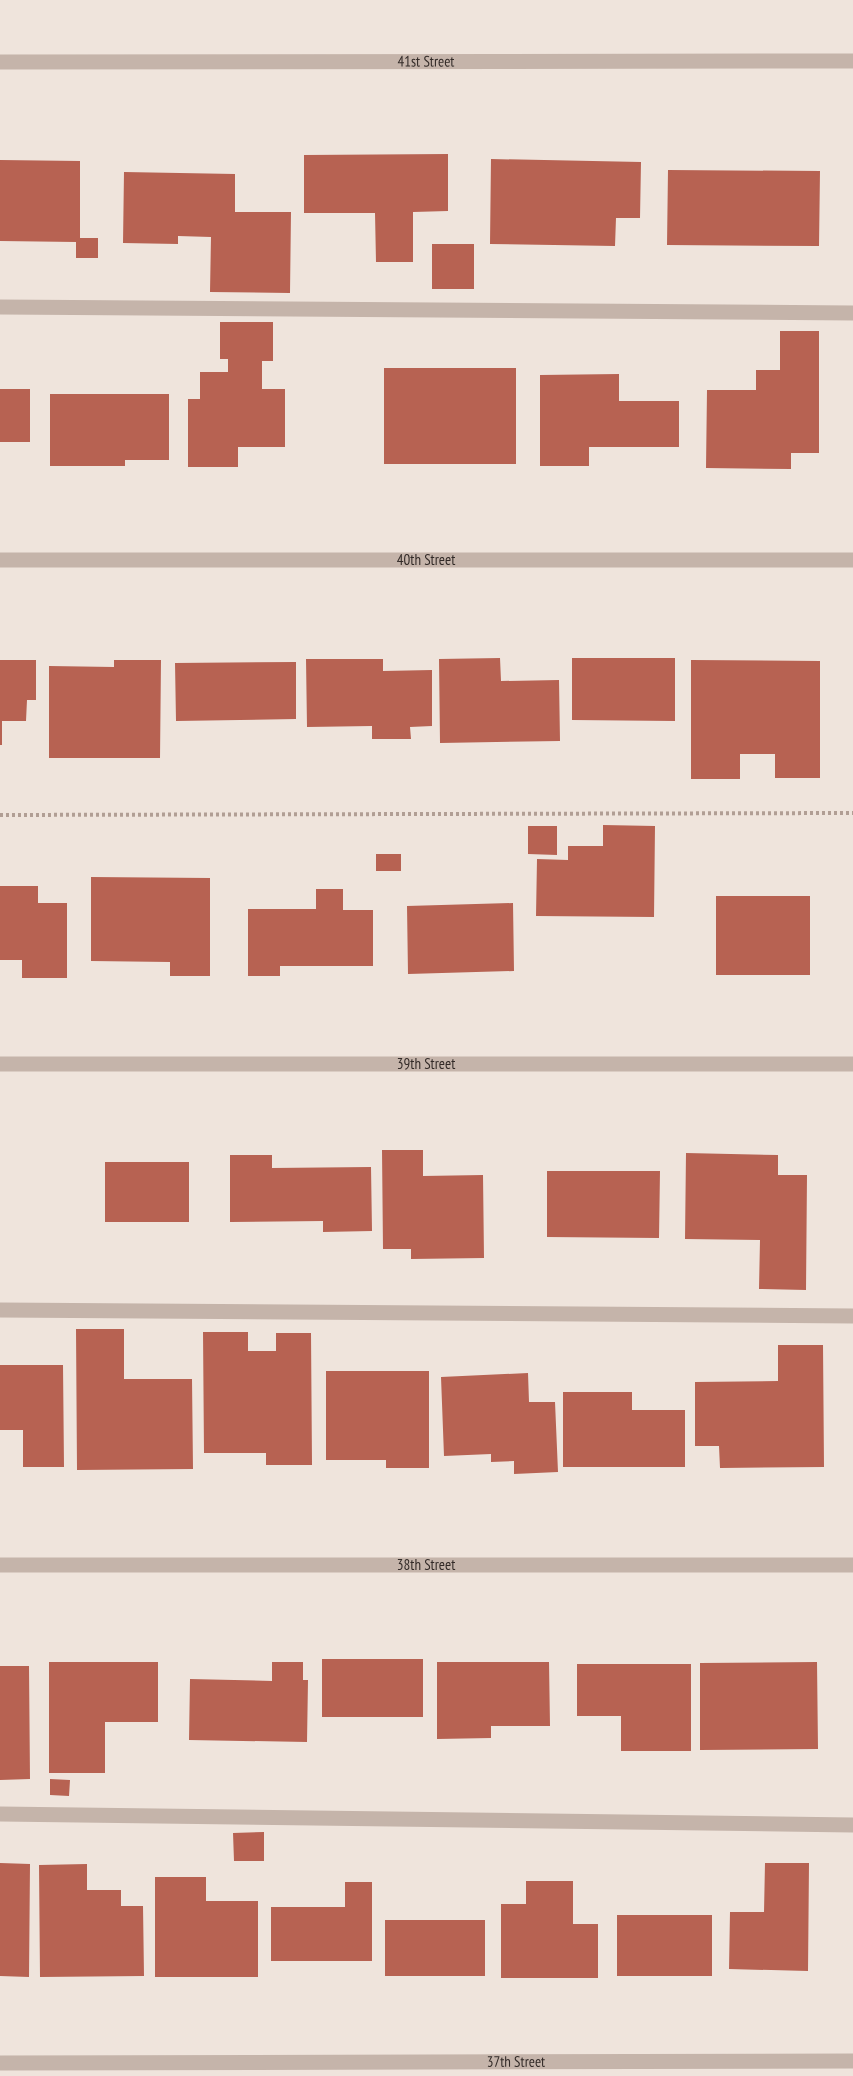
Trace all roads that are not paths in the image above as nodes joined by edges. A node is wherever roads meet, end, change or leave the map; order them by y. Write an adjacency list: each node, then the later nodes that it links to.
1 (853, 61): 2 (street, 41st Street)
2 (0, 62)
3 (0, 307): 4 (street)
4 (853, 313)
5 (0, 560): 6 (street, 40th Street)
6 (853, 560)
7 (0, 1064): 8 (street, 39th Street)
8 (853, 1064)
9 (0, 1310): 10 (street)
10 (853, 1316)
11 (0, 1565): 12 (street, 38th Street)
12 (853, 1565)
13 (0, 1814): 14 (street)
14 (853, 1825)
15 (853, 2061): 16 (street, 37th Street)
16 (0, 2063)

